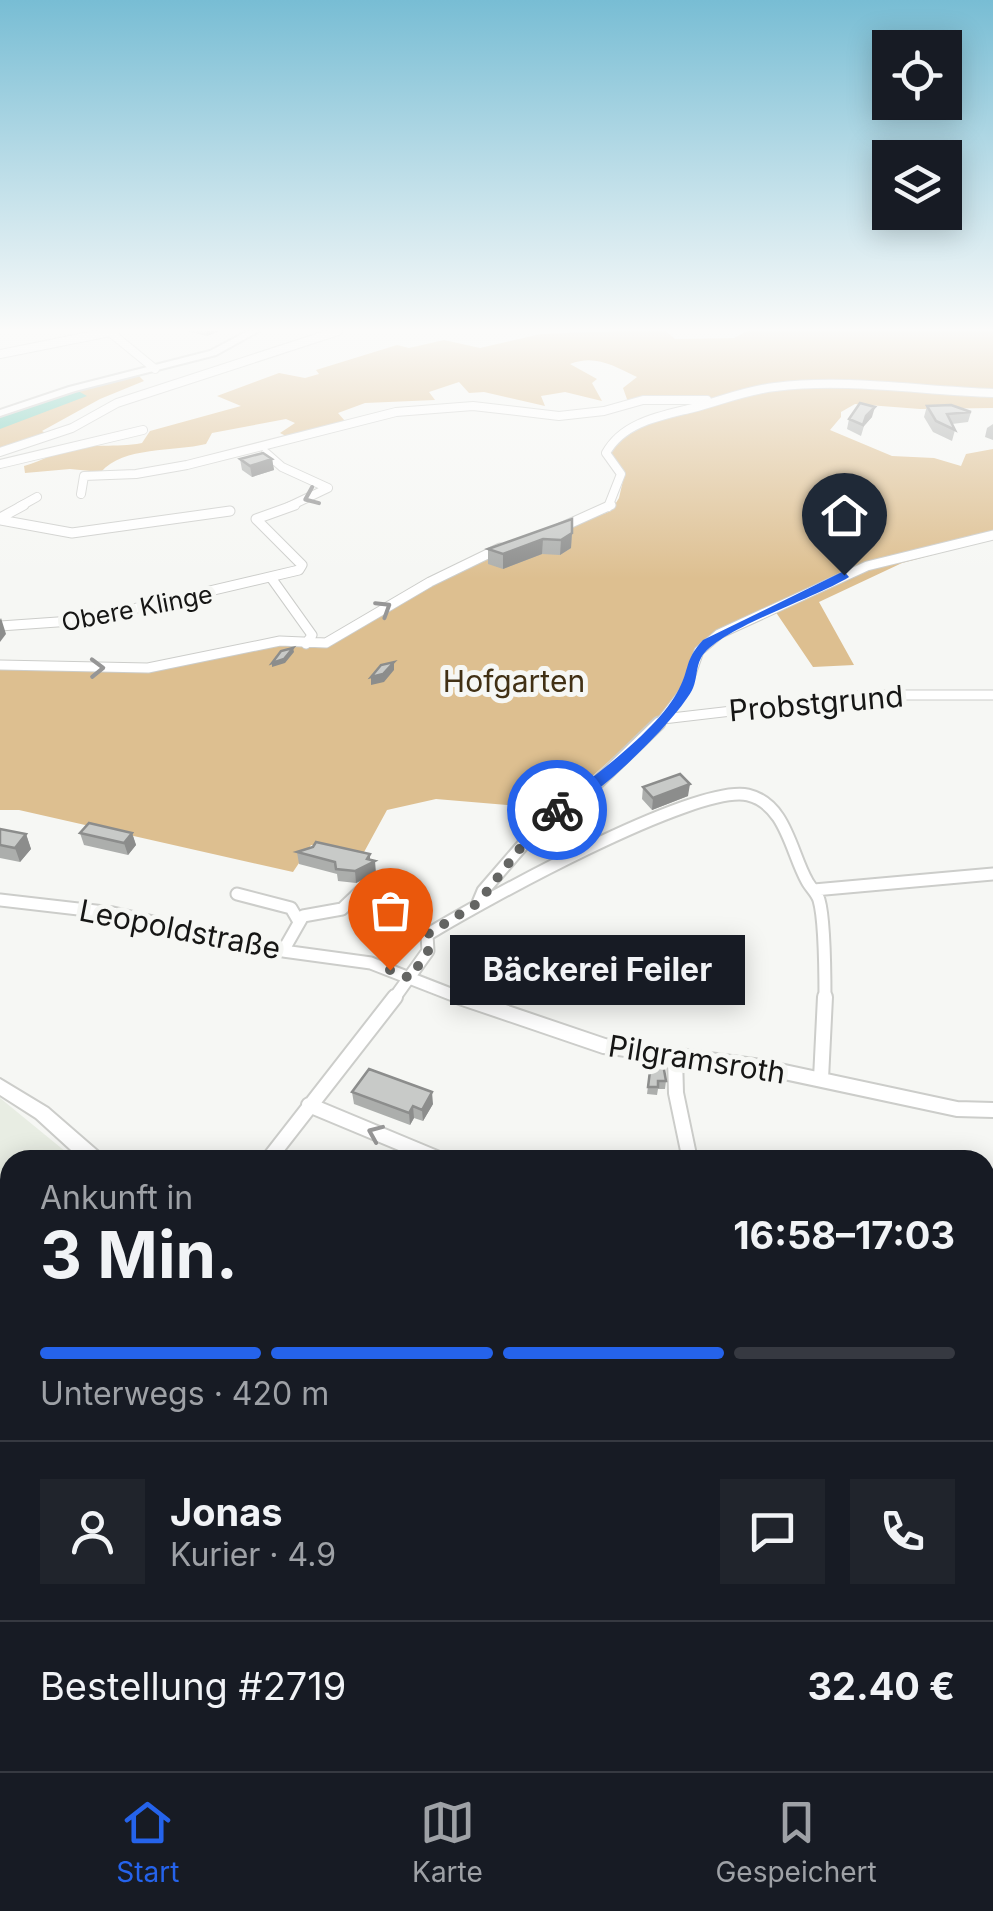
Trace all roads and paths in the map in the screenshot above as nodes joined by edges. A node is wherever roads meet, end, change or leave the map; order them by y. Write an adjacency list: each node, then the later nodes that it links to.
1 (98, 414): 8 (street)
2 (395, 414): 7 (street)
3 (539, 414): 4 (street)
4 (580, 414)
5 (669, 414): 14 (street)
6 (143, 430): 9 (street)
7 (266, 448): 10 (street); 17 (street, one-way to 17)
8 (0, 452)
9 (0, 464)
10 (81, 494)
11 (38, 497): 13 (street)
12 (230, 511): 13 (street)
13 (0, 519)
14 (542, 534)
15 (993, 535): 22 (street)
16 (518, 542): 19 (street, one-way to 16)
17 (272, 580): 18 (street, Obere Klinge); 19 (street)
18 (0, 626)
19 (306, 644): 20 (street, one-way to 19)
20 (0, 666)
21 (993, 695): 22 (street, Probstgrund)
22 (663, 720): 28 (street)
23 (993, 874): 25 (street)
24 (362, 890): 29 (street)
25 (814, 890): 28 (street); 33 (street)
26 (237, 894): 29 (street)
27 (0, 900): 30 (street, Leopoldstraße)
28 (478, 903): 31 (street)
29 (298, 920): 30 (street)
30 (283, 951): 31 (street, Leopoldstraße)
31 (410, 978): 32 (street, Pilgramsroth); 35 (street)
32 (676, 1057): 33 (street, Pilgramsroth); 40 (street)
33 (821, 1078): 36 (street, Pilgramsroth)
34 (0, 1086): 37 (street)
35 (309, 1105): 38 (street); 39 (street, one-way to 35)
36 (993, 1110)
37 (84, 1150)
38 (275, 1150)
39 (417, 1150)
40 (688, 1150)

